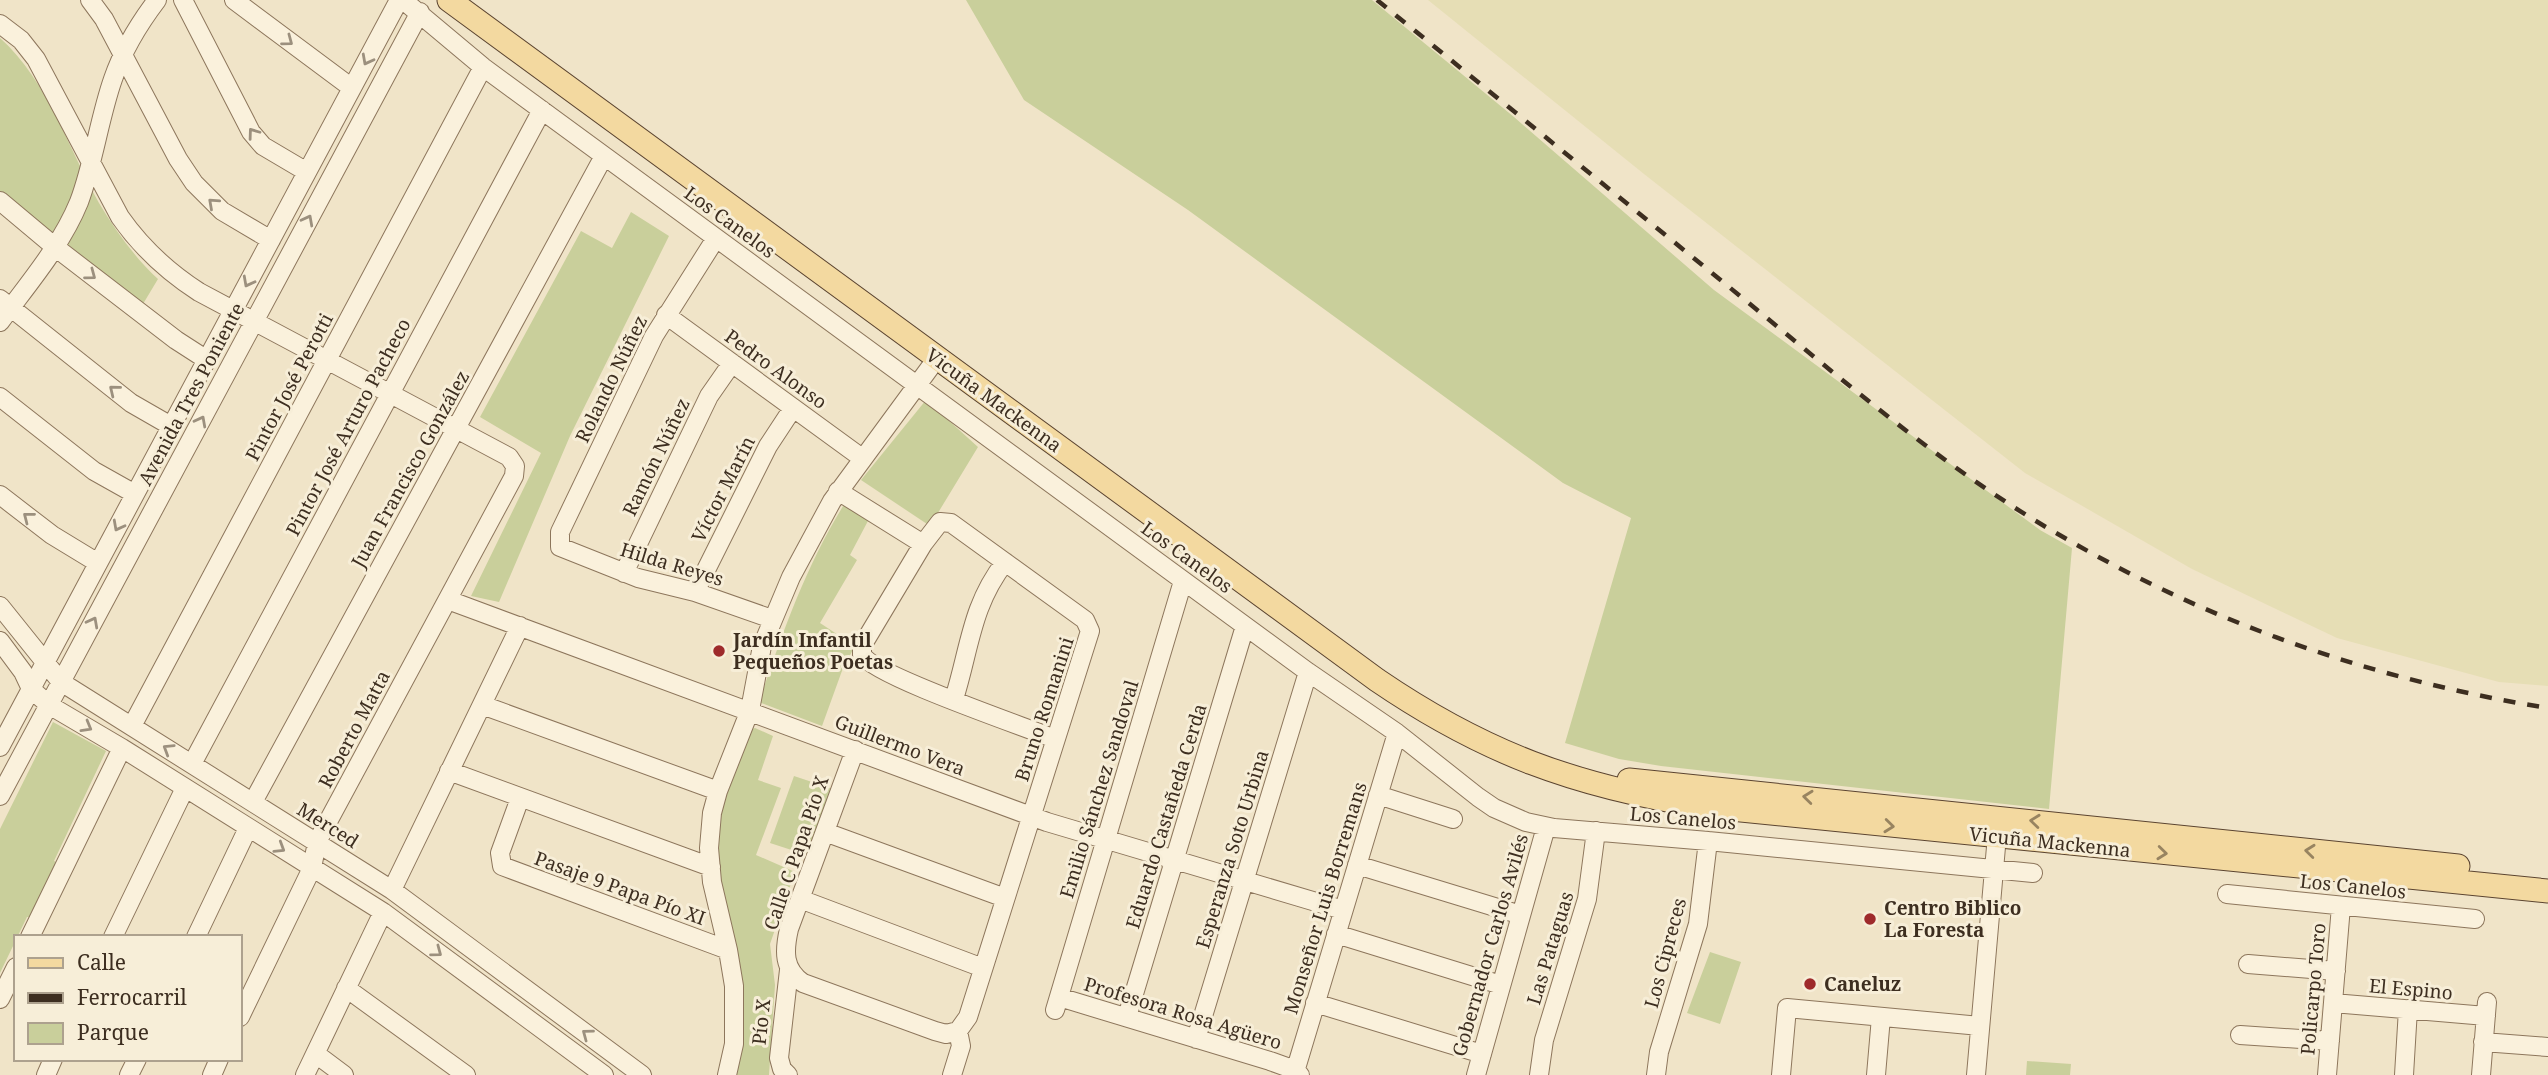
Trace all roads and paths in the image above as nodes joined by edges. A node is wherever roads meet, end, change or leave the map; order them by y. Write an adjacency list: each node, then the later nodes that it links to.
1 (90, 0): 9 (street)
2 (157, 0): 9 (street)
3 (183, 0): 17 (street, one-way to 3)
4 (234, 0): 11 (street, one-way to 11)
5 (401, 0): 7 (street); 11 (street, Avenida Tres Poniente, one-way to 11)
6 (449, 0): 28 (main road, Vicuña Mackenna)
7 (420, 12): 10 (street, Los Canelos); 27 (street, Avenida Tres Poniente, one-way to 7)
8 (0, 24): 13 (street)
9 (123, 54): 14 (street); 22 (street, one-way to 9)
10 (483, 67): 12 (street, Los Canelos); 30 (street, Pintor José Perotti)
11 (352, 88): 17 (street, Avenida Tres Poniente)
12 (542, 110): 15 (street, Los Canelos); 33 (street, Pintor José Arturo Pacheco)
13 (68, 119): 14 (street); 16 (street)
14 (102, 120): 16 (street)
15 (604, 156): 21 (street, Los Canelos); 37 (street, Juan Francisco González)
16 (91, 165): 18 (street); 19 (street)
17 (307, 172): 22 (street, Avenida Tres Poniente)
18 (79, 200): 19 (street); 23 (street)
19 (111, 200): 25 (street)
20 (0, 201): 23 (street)
21 (716, 237): 26 (street, Rolando Núñez); 32 (street, Los Canelos)
22 (271, 240): 25 (street, Avenida Tres Poniente, one-way to 25)
23 (55, 247): 24 (street); 29 (street, one-way to 29)
24 (3, 310): 36 (street, one-way to 24)
25 (233, 311): 27 (street); 29 (street, Avenida Tres Poniente)
26 (666, 315): 31 (street, Pedro Alonso); 43 (street, Rolando Núñez)
27 (254, 322): 30 (street); 57 (street, Avenida Tres Poniente, one-way to 27)
28 (937, 358): 32 (street); 80 (main road, Vicuña Mackenna)
29 (207, 360): 36 (street, Avenida Tres Poniente)
30 (327, 361): 33 (street); 63 (street, Pintor José Perotti)
31 (732, 363): 35 (street, Pedro Alonso); 46 (street, Ramón Núñez)
32 (916, 385): 38 (street); 47 (street, Los Canelos)
33 (390, 394): 37 (street); 69 (street, Pintor José Arturo Pacheco)
34 (0, 397): 40 (street)
35 (793, 408): 38 (street, Pedro Alonso); 48 (street, Víctor Marín)
36 (171, 426): 40 (street, Avenida Tres Poniente)
37 (456, 429): 49 (street, Roberto Matta); 76 (street, Juan Francisco González)
38 (862, 458): 39 (street)
39 (838, 491): 42 (street); 51 (street)
40 (135, 494): 45 (street, Avenida Tres Poniente, one-way to 45)
41 (0, 495): 45 (street, one-way to 41)
42 (923, 544): 44 (street, Bruno Romanini); 59 (street)
43 (560, 547): 46 (street, Hilda Reyes)
44 (1005, 562): 59 (street); 65 (street, Bruno Romanini)
45 (98, 563): 55 (street, Avenida Tres Poniente)
46 (624, 573): 48 (street, Hilda Reyes)
47 (1183, 581): 53 (street, Los Canelos); 84 (street, Emilio Sánchez Sandoval)
48 (695, 592): 51 (street, Hilda Reyes)
49 (448, 600): 52 (street, Guillermo Vera); 86 (street, Roberto Matta)
50 (0, 606): 55 (street, Merced)
51 (772, 619): 62 (street)
52 (520, 626): 61 (street); 62 (street, Guillermo Vera)
53 (1245, 626): 56 (street, Los Canelos); 87 (street, Eduardo Castañeda Cerda)
54 (0, 641): 58 (street)
55 (46, 662): 57 (street, Merced); 58 (street, Avenida Tres Poniente)
56 (1308, 672): 64 (street, Los Canelos); 94 (street, Esperanza Soto Urbina)
57 (61, 682): 60 (street, Avenida Tres Poniente); 63 (street, Merced)
58 (31, 689): 60 (street); 66 (street, Avenida Tres Poniente)
59 (954, 699): 65 (street)
60 (49, 705): 67 (street, one-way to 67); 74 (street, Avenida Tres Poniente)
61 (482, 705): 70 (street); 72 (street)
62 (750, 710): 68 (street, Guillermo Vera); 72 (street)
63 (132, 726): 69 (street, Merced, one-way to 63)
64 (1397, 733): 73 (street, Monseñor Luis Borremans); 79 (street, Los Canelos)
65 (1055, 739): 77 (street, Bruno Romanini)
66 (0, 747)
67 (122, 748): 71 (street); 106 (street)
68 (855, 750): 77 (street, Guillermo Vera); 83 (street, Calle C Papa Pío X)
69 (192, 764): 76 (street, Merced)
70 (449, 771): 75 (street); 95 (street)
71 (185, 788): 81 (street); 107 (street)
72 (718, 791): 89 (street)
73 (1378, 795): 78 (street); 88 (street, Monseñor Luis Borremans)
74 (0, 796)
75 (520, 798): 89 (street); 109 (street, Pasaje 9 Papa Pío XI)
76 (253, 802): 86 (street, Merced)
77 (1031, 816): 84 (street, Guillermo Vera); 98 (street, Bruno Romanini)
78 (1453, 819)
79 (1546, 827): 82 (street, Los Canelos); 103 (street, Gobernador Carlos Avilés)
80 (1998, 827): 91 (street); 93 (main road, Vicuña Mackenna, one-way to 80); 96 (main road, Vicuña Mackenna, one-way to 96)
81 (248, 828): 90 (street, one-way to 90); 108 (street)
82 (1596, 831): 85 (street, Los Canelos); 144 (street, Las Pataguas)
83 (825, 832): 98 (street); 99 (street, Calle C Papa Pío X)
84 (1106, 840): 87 (street, Guillermo Vera); 118 (street, Emilio Sánchez Sandoval)
85 (1708, 841): 91 (street, Los Canelos); 145 (street, Los Cipreces)
86 (317, 842): 90 (street, Roberto Matta); 95 (street, Merced)
87 (1175, 861): 94 (street, Guillermo Vera); 123 (street, Eduardo Castañeda Cerda)
88 (1357, 865): 101 (street, Monseñor Luis Borremans); 103 (street)
89 (711, 867): 109 (street)
90 (312, 868): 102 (street); 122 (street, Roberto Matta)
91 (1994, 869): 92 (street, Los Canelos); 125 (street)
92 (2033, 873)
93 (2548, 876)
94 (1244, 881): 101 (street, Guillermo Vera); 128 (street, Esperanza Soto Urbina)
95 (392, 890): 139 (street, Merced, one-way to 95)
96 (2548, 891)
97 (2227, 894): 100 (street, Los Canelos)
98 (1005, 898): 111 (street, Bruno Romanini)
99 (800, 899): 111 (street); 112 (street, Calle C Papa Pío X)
100 (2342, 906): 104 (street, Los Canelos); 114 (street, Policarpo Toro)
101 (1343, 910): 105 (street, Monseñor Luis Borremans)
102 (383, 912): 116 (street); 138 (street, one-way to 138)
103 (1521, 915): 115 (street, Gobernador Carlos Avilés)
104 (2475, 919)
105 (1336, 934): 115 (street); 119 (street, Monseñor Luis Borremans)
106 (31, 935)
107 (114, 935)
108 (197, 935)
109 (728, 950): 140 (street)
110 (2248, 964): 114 (street)
111 (983, 968): 126 (street, Bruno Romanini)
112 (789, 970): 126 (street); 141 (street, Pío X)
113 (14, 971): 117 (street)
114 (2336, 971): 120 (street, Policarpo Toro)
115 (1501, 985): 133 (street, Gobernador Carlos Avilés)
116 (346, 988): 132 (street); 137 (street)
117 (0, 999)
118 (1057, 1003): 123 (street, Profesora Rosa Agüero)
119 (1315, 1003): 133 (street); 134 (street, Monseñor Luis Borremans)
120 (2333, 1003): 121 (street, El Espino); 129 (street, Policarpo Toro)
121 (2408, 1009): 130 (street, El Espino); 150 (street)
122 (242, 1013)
123 (1127, 1017): 128 (street, Profesora Rosa Agüero)
124 (1881, 1017): 125 (street); 146 (street); 147 (street)
125 (1980, 1026): 148 (street)
126 (958, 1031): 142 (street)
127 (2240, 1034): 129 (street)
128 (1196, 1039): 134 (street, Profesora Rosa Agüero)
129 (2330, 1041): 149 (street, Policarpo Toro)
130 (2483, 1042): 131 (street); 151 (street)
131 (2548, 1047)
132 (316, 1054): 135 (street); 136 (street)
133 (1482, 1054): 143 (street, Gobernador Carlos Avilés)
134 (1296, 1074)
135 (305, 1075)
136 (344, 1075)
137 (466, 1075)
138 (604, 1075)
139 (642, 1075)
140 (727, 1075)
141 (789, 1075)
142 (952, 1075)
143 (1476, 1075)
144 (1539, 1075)
145 (1656, 1075)
146 (1781, 1075)
147 (1876, 1075)
148 (1976, 1075)
149 (2327, 1075)
150 (2404, 1075)
151 (2481, 1075)

